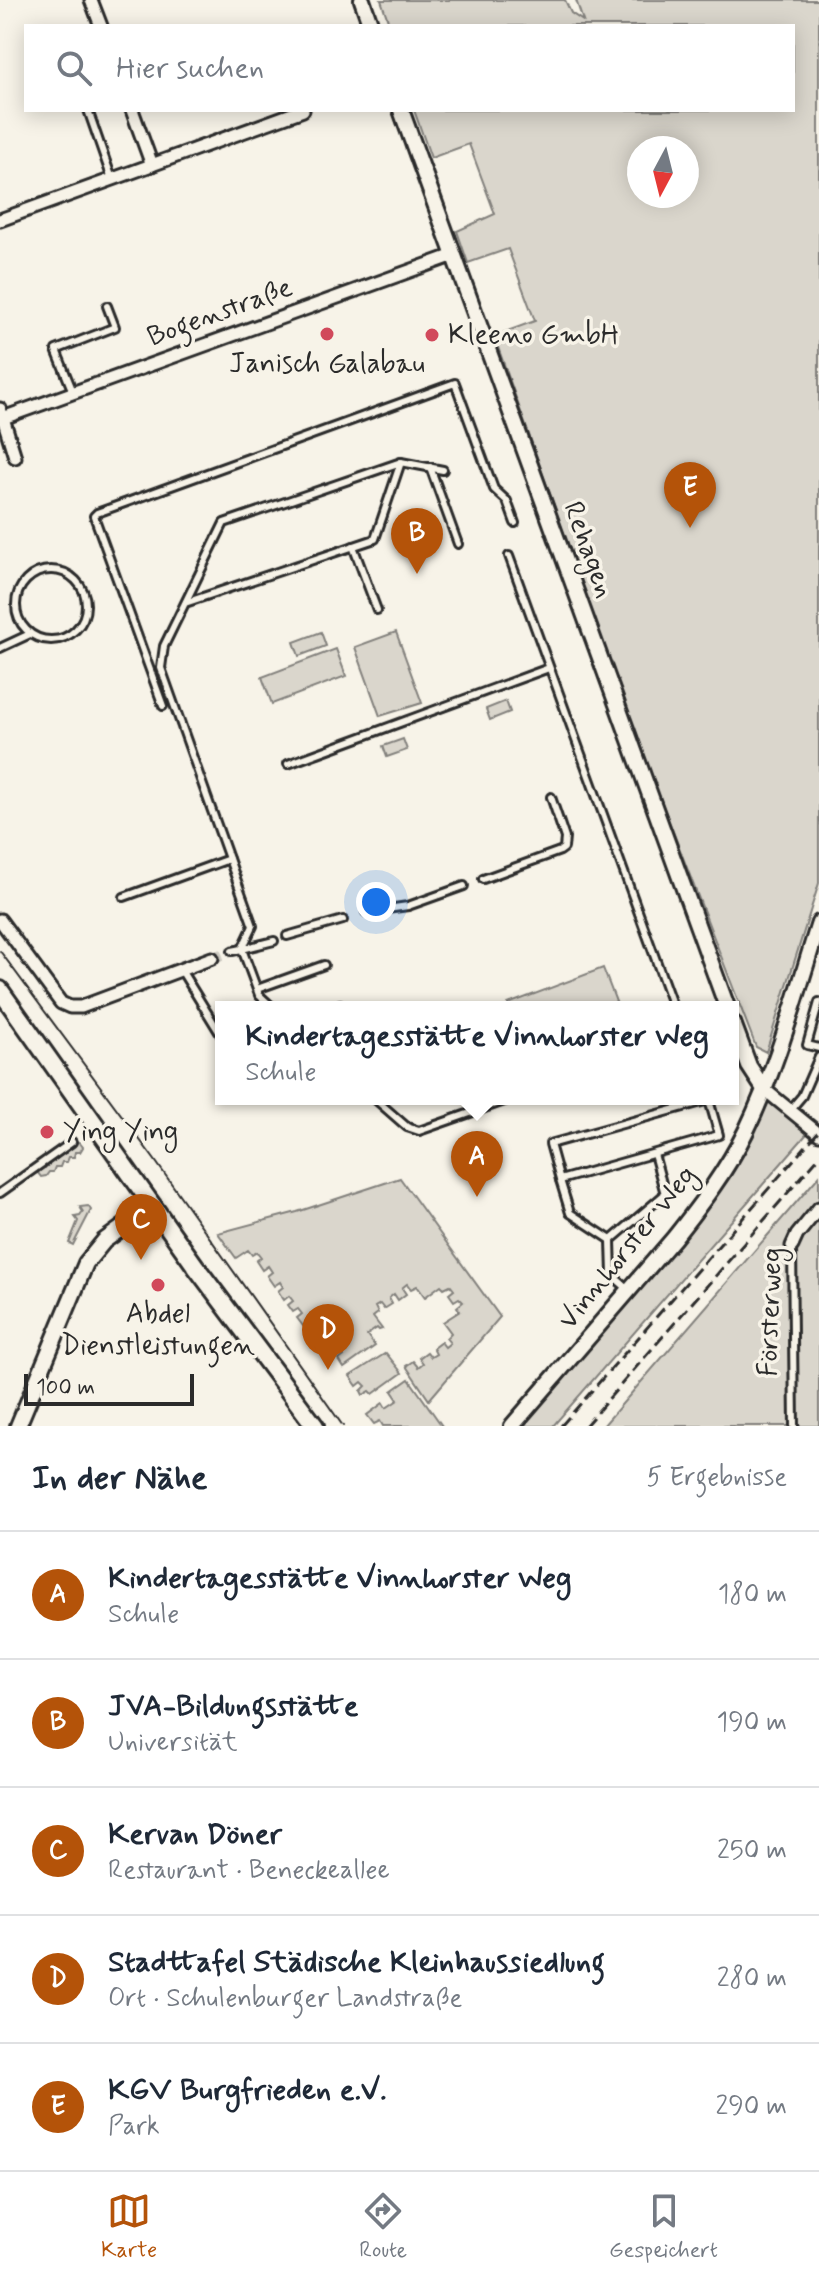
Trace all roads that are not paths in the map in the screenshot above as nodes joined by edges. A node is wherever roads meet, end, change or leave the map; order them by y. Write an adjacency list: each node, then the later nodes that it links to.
1 (91, 0): 3 (street)
2 (362, 0): 4 (street)
3 (100, 24)
4 (370, 24)
5 (89, 112): 10 (lane)
6 (133, 112): 9 (street)
7 (298, 112): 9 (street)
8 (402, 112): 12 (street, Rehagen)
9 (152, 165): 10 (street)
10 (112, 179): 11 (street)
11 (0, 220)
12 (454, 255): 14 (street, Bogenstraße); 51 (street, Rehagen)
13 (107, 306): 14 (lane)
14 (73, 392): 15 (street, Bogenstraße)
15 (2, 413): 16 (street, Bogenstraße)
16 (15, 457)
17 (401, 462): 18 (lane); 22 (lane); 24 (lane)
18 (430, 467): 19 (lane); 21 (lane)
19 (443, 470)
20 (515, 523): 29 (lane)
21 (458, 544)
22 (353, 546): 24 (lane); 25 (lane)
23 (509, 556): 28 (lane)
24 (185, 603): 32 (lane)
25 (377, 610)
26 (30, 634): 26 (lane); 27 (lane)
27 (0, 648)
28 (549, 668): 30 (lane); 50 (lane)
29 (163, 706)
30 (288, 764)
31 (551, 797): 33 (lane)
32 (229, 859): 35 (lane); 42 (lane)
33 (483, 879)
34 (464, 886): 36 (lane)
35 (124, 897)
36 (366, 912)
37 (0, 920): 46 (street)
38 (343, 920): 40 (lane)
39 (819, 923): 57 (street, Vinnhorster Weg)
40 (287, 936)
41 (274, 941): 42 (lane)
42 (242, 949): 43 (lane); 47 (lane)
43 (232, 951)
44 (212, 958): 46 (street)
45 (324, 965): 47 (lane)
46 (180, 969): 53 (lane)
47 (257, 989): 49 (lane)
48 (0, 990): 68 (main road)
49 (266, 1001)
50 (671, 1001)
51 (725, 1001)
52 (819, 1002): 55 (lane)
53 (215, 1025)
54 (739, 1039): 57 (street)
55 (819, 1048)
56 (819, 1057): 62 (lane)
57 (764, 1089): 62 (street); 72 (street, Vinnhorster Weg)
58 (382, 1105): 59 (lane)
59 (493, 1105)
60 (691, 1105): 66 (lane)
61 (710, 1105): 65 (lane)
62 (790, 1110): 63 (street)
63 (819, 1134)
64 (72, 1142): 67 (lane)
65 (654, 1154): 66 (lane); 70 (lane)
66 (560, 1180): 70 (lane)
67 (0, 1193)
68 (152, 1206): 73 (street); 74 (main road)
69 (819, 1208): 71 (street, Försterweg)
70 (611, 1240): 72 (lane)
71 (792, 1246): 76 (lane, Försterweg)
72 (629, 1290): 75 (street, Vinnhorster Weg)
73 (18, 1426)
74 (315, 1426)
75 (512, 1426)
76 (794, 1426)

